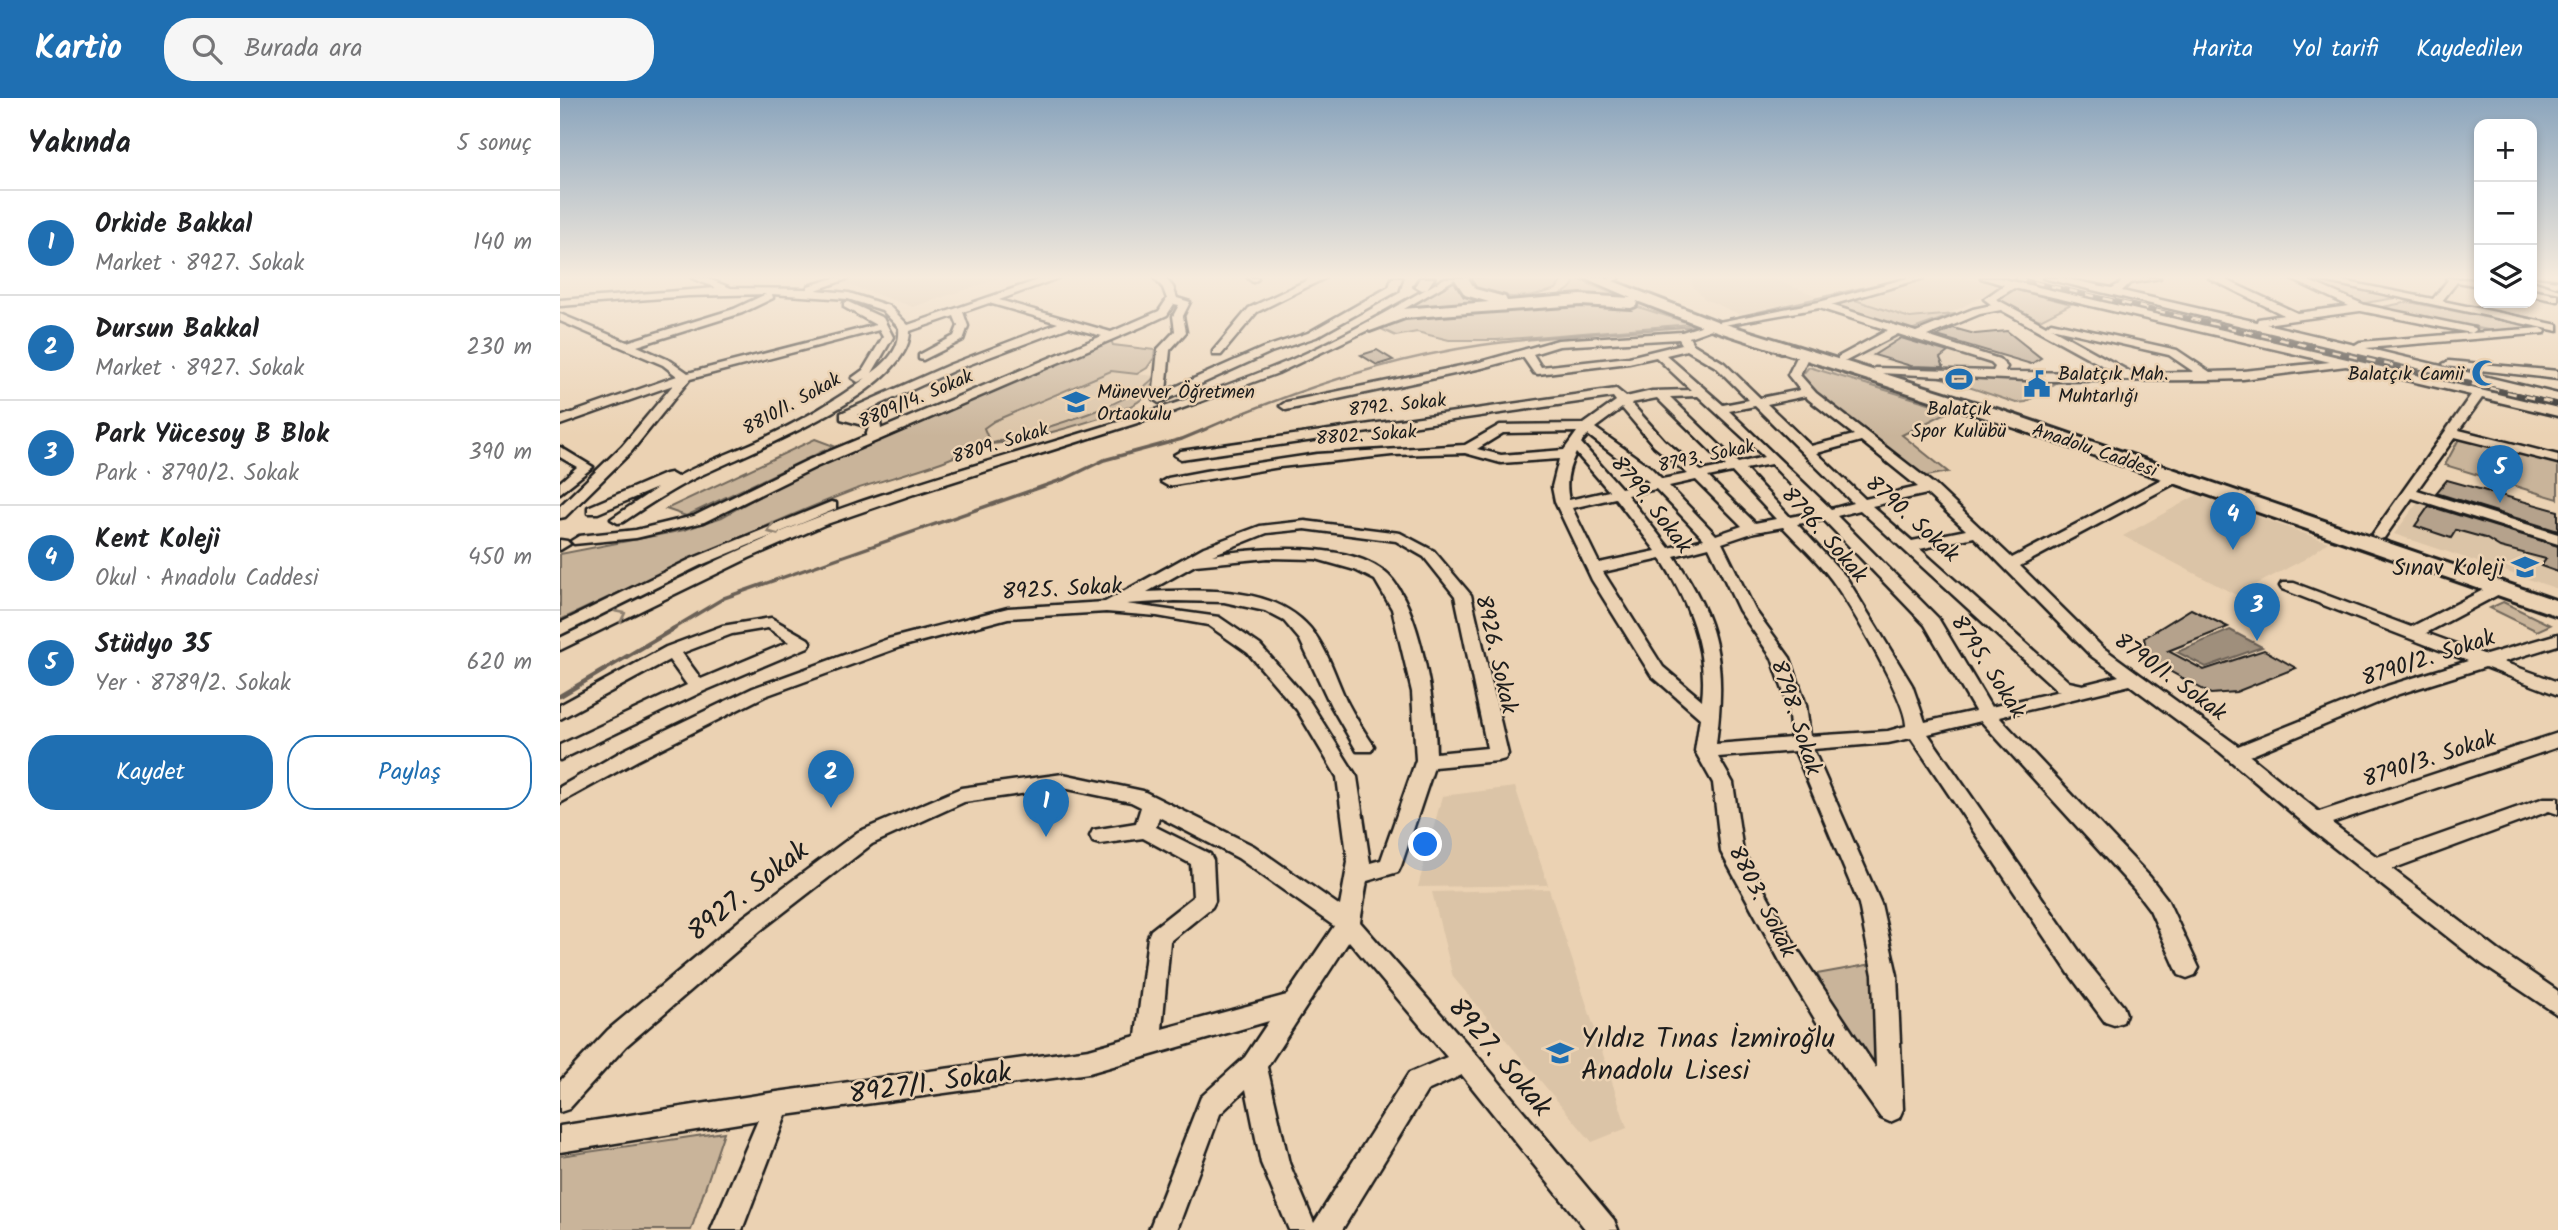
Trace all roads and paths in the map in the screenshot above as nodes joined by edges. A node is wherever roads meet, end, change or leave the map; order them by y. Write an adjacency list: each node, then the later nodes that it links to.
1 (591, 331): 31 (street)
2 (674, 331): 31 (street)
3 (864, 331): 49 (street)
4 (885, 331): 77 (street, 8810/1. Sokak)
5 (905, 331): 90 (street, 8810/1. Sokak)
6 (962, 331): 41 (street)
7 (1048, 331): 41 (street)
8 (1096, 331): 28 (street)
9 (1120, 331): 28 (street, 8809/14. Sokak)
10 (1181, 331): 58 (street)
11 (1236, 331): 34 (street)
12 (1320, 331): 58 (street)
13 (1340, 331): 58 (street, 8809. Sokak)
14 (1362, 331): 58 (street, 8809. Sokak)
15 (1705, 331): 30 (street)
16 (1737, 331): 36 (highway, Anadolu Caddesi)
17 (1742, 331): 37 (highway, Anadolu Caddesi)
18 (1895, 331): 37 (street)
19 (1900, 331): 29 (street)
20 (1929, 331): 29 (street)
21 (2051, 331): 47 (street)
22 (2080, 331): 48 (street)
23 (2215, 331): 39 (street)
24 (2281, 331): 32 (street)
25 (2477, 331): 27 (street)
26 (2534, 331): 27 (street)
27 (2493, 334): 32 (street)
28 (1110, 335): 66 (street, 8809/14. Sokak)
29 (1916, 336): 38 (street)
30 (1686, 341): 33 (street); 35 (street); 40 (street, 8790. Sokak)
31 (625, 346): 49 (street)
32 (2335, 346): 42 (street)
33 (1526, 352): 35 (street); 59 (street)
34 (1217, 353)
35 (1660, 355): 43 (street, 8795. Sokak)
36 (1803, 355): 52 (street); 76 (highway, Anadolu Caddesi)
37 (1842, 359): 44 (highway, Anadolu Caddesi)
38 (1995, 361): 45 (street); 50 (street)
39 (2349, 362): 48 (street); 53 (street)
40 (1720, 365): 43 (street); 57 (street, 8790. Sokak)
41 (953, 367): 66 (street)
42 (2425, 367): 46 (street); 55 (street)
43 (1691, 370): 51 (street, 8795. Sokak)
44 (1879, 370): 45 (street); 95 (highway, Anadolu Caddesi)
45 (1997, 374): 50 (street)
46 (2558, 375)
47 (2131, 376): 48 (street); 50 (street)
48 (2208, 376)
49 (686, 377): 62 (street); 80 (street)
50 (2050, 377)
51 (1703, 392): 54 (street, 8792. Sokak); 60 (street, 8795. Sokak)
52 (1809, 392): 57 (street); 65 (street, 8790/1. Sokak)
53 (2479, 393): 61 (street); 64 (street)
54 (1661, 395): 56 (street, 8792. Sokak); 74 (street, 8796. Sokak)
55 (2558, 398)
56 (1619, 401): 63 (street); 71 (street, 8792. Sokak); 75 (street)
57 (1757, 401): 60 (street); 70 (street, 8790. Sokak)
58 (1165, 404): 111 (street, 8809. Sokak, one-way to 111); 114 (street, 8809. Sokak, one-way to 58)
59 (1286, 406)
60 (1722, 409): 72 (street, 8795. Sokak)
61 (2558, 412)
62 (560, 421)
63 (1587, 428): 67 (street); 68 (street); 79 (street, 8798. Sokak)
64 (2452, 432): 73 (street); 84 (street)
65 (1863, 437): 70 (street); 82 (street, 8790/1. Sokak)
66 (872, 438): 93 (street, 8809/14. Sokak)
67 (1468, 449): 68 (street, 8802. Sokak); 78 (street, 8802. Sokak)
68 (1570, 449): 83 (street, 8799. Sokak); 85 (street)
69 (560, 451): 81 (street)
70 (1808, 451): 86 (street, 8790. Sokak)
71 (1181, 455)
72 (1774, 459): 74 (street, 8793. Sokak); 88 (street, 8795. Sokak)
73 (2558, 459)
74 (1735, 468): 75 (street, 8793. Sokak); 91 (street, 8796. Sokak)
75 (1698, 475): 79 (street, 8793. Sokak); 92 (street)
76 (2176, 477): 103 (street); 106 (highway, Anadolu Caddesi)
77 (658, 481): 80 (street); 87 (street, 8810/1. Sokak)
78 (1168, 482)
79 (1660, 485): 83 (street, 8793. Sokak); 97 (street, 8798. Sokak)
80 (593, 486): 87 (street); 89 (street)
81 (560, 489)
82 (1931, 489): 86 (street); 94 (street, 8790/1. Sokak)
83 (1615, 492): 85 (street, 8793. Sokak); 101 (street, 8799. Sokak)
84 (2408, 492): 95 (street); 96 (street)
85 (1564, 505): 104 (street)
86 (1864, 506): 88 (street); 100 (street, 8790. Sokak)
87 (590, 510): 89 (street, 8810/1. Sokak); 90 (street)
88 (1826, 515): 91 (street); 122 (street, 8795. Sokak)
89 (560, 517)
90 (617, 521): 93 (street); 98 (street, 8810/1. Sokak)
91 (1786, 523): 92 (street); 124 (street, 8796. Sokak)
92 (1752, 528): 97 (street)
93 (656, 530): 98 (street, 8809/14. Sokak)
94 (1977, 532): 100 (street); 103 (street, 8790/1. Sokak)
95 (2379, 534): 107 (highway, Anadolu Caddesi)
96 (2558, 539)
97 (1712, 540): 101 (street); 126 (street, 8798. Sokak)
98 (579, 541): 99 (street)
99 (561, 544)
100 (1911, 546): 120 (street, 8790. Sokak)
101 (1665, 552): 104 (street); 123 (street, 8799. Sokak)
102 (1189, 563): 108 (street, 8926. Sokak); 131 (street); 131 (street, 8926. Sokak)
103 (2011, 565): 117 (street, 8790/1. Sokak)
104 (1595, 569): 123 (street)
105 (2288, 586): 112 (street)
106 (2499, 588): 110 (highway, Anadolu Caddesi); 112 (street)
107 (2558, 596)
108 (1128, 597): 109 (street, 8926. Sokak); 127 (street)
109 (1106, 607): 132 (street, 8925. Sokak); 139 (street, 8925. Sokak)
110 (2558, 609)
111 (560, 630)
112 (2412, 634): 116 (street)
113 (2558, 639): 116 (street, 8790/2. Sokak)
114 (560, 645)
115 (672, 651): 118 (street); 118 (street); 121 (street)
116 (2490, 663): 119 (street); 130 (street, 8790/2. Sokak)
117 (2131, 679): 120 (street); 130 (street, 8790/1. Sokak)
118 (698, 687): 129 (street)
119 (2558, 689)
120 (2083, 691): 122 (street)
121 (560, 713)
122 (1986, 713): 124 (street); 141 (street, 8795. Sokak)
123 (1710, 716): 128 (street)
124 (1915, 729): 126 (street); 144 (street)
125 (2558, 740): 135 (street, 8790/3. Sokak)
126 (1801, 743): 128 (street); 150 (street, 8798. Sokak)
127 (1364, 746)
128 (1705, 751): 150 (street, 8803. Sokak)
129 (560, 753)
130 (2236, 754): 135 (street, 8790/1. Sokak)
131 (1426, 761): 139 (street)
132 (560, 796)
133 (1152, 804): 136 (street); 140 (street, 8927. Sokak); 148 (street, 8927. Sokak)
134 (2558, 807): 138 (street)
135 (2316, 821): 138 (street, 8790/1. Sokak)
136 (1144, 830): 137 (street); 145 (street)
137 (1100, 836)
138 (2374, 867): 143 (street, 8790/1. Sokak)
139 (1358, 875): 140 (street)
140 (1348, 924): 142 (street); 146 (street, 8927. Sokak)
141 (2188, 968)
142 (1296, 1003): 145 (street, 8927/1. Sokak); 147 (street)
143 (2558, 1004)
144 (2115, 1014)
145 (1149, 1045): 149 (street, 8927/1. Sokak)
146 (1466, 1060): 155 (street); 156 (street, 8927. Sokak)
147 (1254, 1065): 153 (street); 154 (street)
148 (560, 1100)
149 (778, 1104): 151 (street, 8927/1. Sokak); 152 (street)
150 (1890, 1109)
151 (560, 1139)
152 (725, 1230)
153 (1163, 1230)
154 (1303, 1230)
155 (1326, 1230)
156 (1604, 1230)

